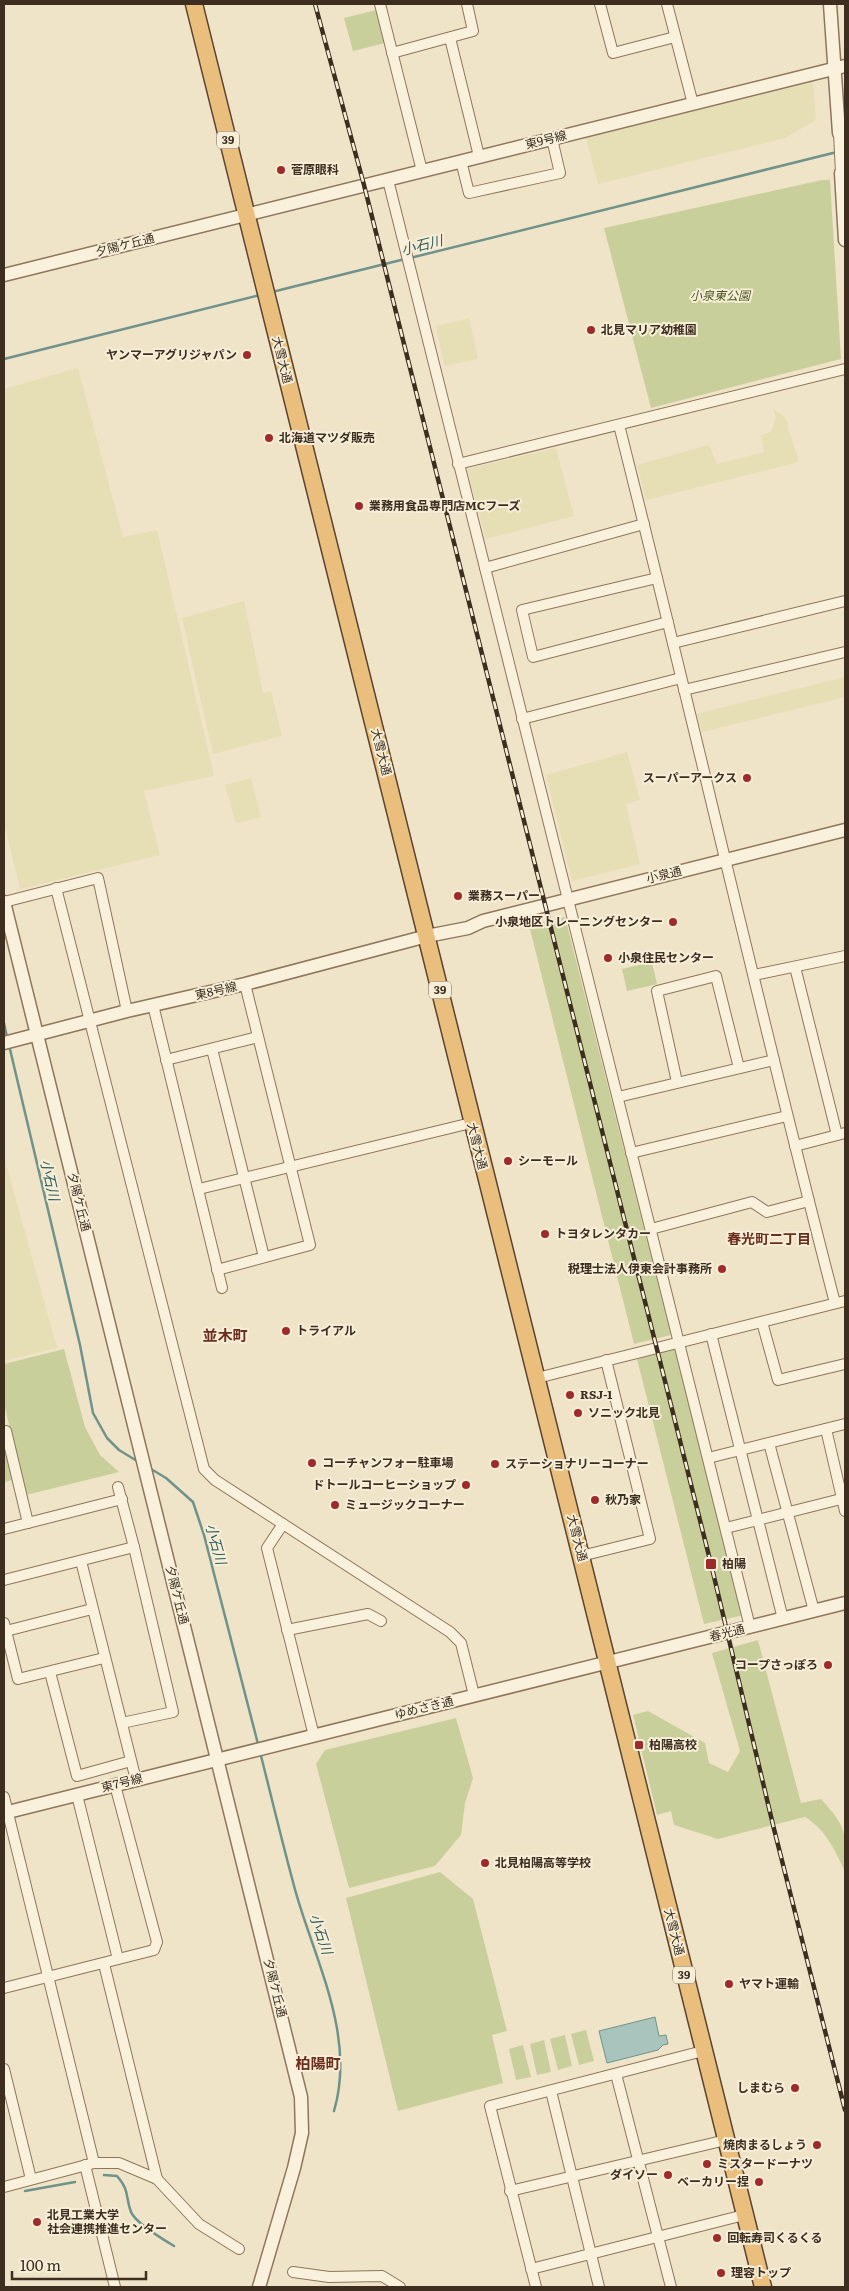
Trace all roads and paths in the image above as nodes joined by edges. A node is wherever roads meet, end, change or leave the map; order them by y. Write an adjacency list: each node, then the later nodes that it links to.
1 (194, 4): 19 (highway, 大雪大通 / 39)
2 (380, 4): 9 (street)
3 (467, 4): 7 (street)
4 (600, 4): 8 (street)
5 (667, 4): 8 (street)
6 (830, 4): 10 (street)
7 (450, 38): 9 (street); 14 (street)
8 (675, 38): 11 (street)
9 (392, 53): 16 (street)
10 (840, 67): 11 (street, 東9号線); 12 (street)
11 (693, 104): 13 (street, 東9号線)
12 (839, 133): 17 (street)
13 (552, 139): 14 (street, 東9号線); 15 (street)
14 (479, 156): 15 (street, 東9号線)
15 (461, 161): 16 (street, 東9号線)
16 (422, 171): 18 (street, 東9号線)
17 (841, 174): 20 (street)
18 (388, 180): 19 (street, 東9号線); 24 (street)
19 (246, 215): 21 (street, 夕陽ケ丘通); 40 (highway, 大雪大通 / 39)
20 (845, 240)
21 (4, 275)
22 (845, 369): 23 (street)
23 (619, 424): 24 (street); 25 (street)
24 (458, 464): 26 (street)
25 (644, 524): 26 (street); 27 (street)
26 (485, 568): 34 (street)
27 (657, 578): 29 (street); 29 (street)
28 (845, 601): 30 (street)
29 (668, 622): 30 (street)
30 (673, 643): 32 (street)
31 (845, 652): 33 (street)
32 (681, 678): 33 (street); 34 (street)
33 (684, 690): 36 (street)
34 (522, 719): 38 (street)
35 (845, 830): 36 (street, 小泉通)
36 (727, 860): 38 (street, 小泉通); 43 (street)
37 (56, 888): 39 (street); 46 (street); 47 (street)
38 (569, 900): 40 (street, 小泉通); 56 (street)
39 (4, 902): 48 (street, 夕陽ケ丘通)
40 (427, 936): 44 (street, 東8号線); 58 (highway, 大雪大通 / 39)
41 (845, 956): 42 (street)
42 (795, 967): 43 (street); 59 (street)
43 (754, 975): 53 (street)
44 (245, 984): 45 (street, 東8号線); 49 (street)
45 (153, 1005): 46 (street, 東8号線); 52 (street)
46 (127, 1011): 47 (street, 東8号線)
47 (90, 1022): 48 (street, 東8号線); 90 (street)
48 (38, 1035): 50 (street, 東8号線); 113 (street, 夕陽ケ丘通)
49 (258, 1037): 51 (street); 62 (street)
50 (4, 1043)
51 (212, 1049): 52 (street); 63 (street)
52 (166, 1060): 64 (street)
53 (774, 1060): 54 (street); 57 (street)
54 (739, 1068): 55 (street); 55 (street)
55 (677, 1082): 56 (street)
56 (618, 1097): 61 (street)
57 (787, 1116): 60 (street); 61 (street)
58 (471, 1123): 62 (street); 76 (highway, 大雪大通 / 39)
59 (841, 1134): 60 (street)
60 (795, 1146): 65 (street)
61 (631, 1153): 66 (street)
62 (290, 1168): 63 (street); 67 (street)
63 (244, 1178): 64 (street); 67 (street)
64 (199, 1189): 68 (street)
65 (809, 1201): 66 (street); 70 (street)
66 (651, 1229): 73 (street)
67 (264, 1257): 68 (street)
68 (217, 1270): 69 (street)
69 (222, 1288)
70 (840, 1302): 71 (street)
71 (762, 1322): 72 (street); 75 (street)
72 (710, 1334): 73 (street); 81 (street)
73 (679, 1342): 74 (street); 82 (street)
74 (606, 1360): 76 (street); 94 (street)
75 (845, 1364)
76 (537, 1378): 94 (highway, 大雪大通 / 39)
77 (845, 1424): 79 (street)
78 (5, 1428): 89 (street)
79 (826, 1429): 80 (street); 85 (street)
80 (769, 1443): 81 (street); 87 (street)
81 (740, 1450): 82 (street); 88 (street)
82 (708, 1458): 91 (street)
83 (118, 1487): 84 (street)
84 (122, 1499): 89 (street); 93 (street)
85 (844, 1499): 86 (street); 87 (street)
86 (845, 1510)
87 (787, 1513): 88 (street); 99 (street)
88 (758, 1520): 91 (street); 100 (street)
89 (28, 1523): 92 (street)
90 (283, 1524): 104 (street); 108 (street)
91 (726, 1528): 103 (street)
92 (4, 1529)
93 (134, 1547): 95 (street); 109 (street)
94 (581, 1556): 106 (highway, 大雪大通 / 39)
95 (81, 1561): 96 (street); 98 (street)
96 (4, 1580)
97 (845, 1603): 99 (street, 春光通)
98 (92, 1609): 102 (street); 105 (street)
99 (814, 1611): 100 (street, 春光通)
100 (783, 1619): 103 (street, 春光通)
101 (381, 1621): 104 (street)
102 (5, 1627): 107 (street)
103 (750, 1627): 106 (street, 春光通)
104 (288, 1630): 110 (street)
105 (104, 1658): 107 (street); 109 (street)
106 (608, 1663): 108 (street, ゆめさき通); 123 (highway, 大雪大通 / 39)
107 (50, 1672): 112 (street)
108 (474, 1695): 110 (street, ゆめさき通)
109 (122, 1723): 112 (street)
110 (314, 1736): 111 (street, ゆめさき通)
111 (240, 1755): 113 (street, 東7号線)
112 (131, 1761): 114 (street)
113 (219, 1761): 114 (street, 東7号線); 142 (street, 夕陽ケ丘通)
114 (136, 1780): 115 (street, 東7号線)
115 (116, 1785): 116 (street, 東7号線); 119 (street)
116 (77, 1795): 118 (street, 東7号線); 119 (street)
117 (4, 1797): 118 (street)
118 (6, 1812): 121 (street)
119 (118, 1960): 120 (street)
120 (104, 1964): 121 (street); 132 (street)
121 (48, 1977): 122 (street); 129 (street)
122 (4, 1988)
123 (703, 2051): 125 (street); 127 (highway, 大雪大通 / 39)
124 (4, 2069): 131 (street)
125 (616, 2074): 126 (street); 128 (street)
126 (551, 2091): 130 (street); 134 (street)
127 (726, 2140): 128 (street); 135 (highway, 大雪大通 / 39)
128 (639, 2161): 130 (street); 136 (street)
129 (90, 2164): 131 (street); 132 (street); 141 (street)
130 (572, 2177): 134 (street); 138 (street)
131 (30, 2179): 133 (street)
132 (157, 2179): 137 (street)
133 (4, 2187)
134 (510, 2191): 139 (street)
135 (744, 2215): 136 (street); 147 (highway, 大雪大通 / 39)
136 (658, 2238): 138 (street); 146 (street)
137 (239, 2249)
138 (590, 2254): 139 (street); 145 (street)
139 (531, 2269): 144 (street)
140 (293, 2272): 143 (street)
141 (116, 2287)
142 (260, 2287)
143 (400, 2287)
144 (536, 2287)
145 (599, 2287)
146 (671, 2287)
147 (762, 2287)

